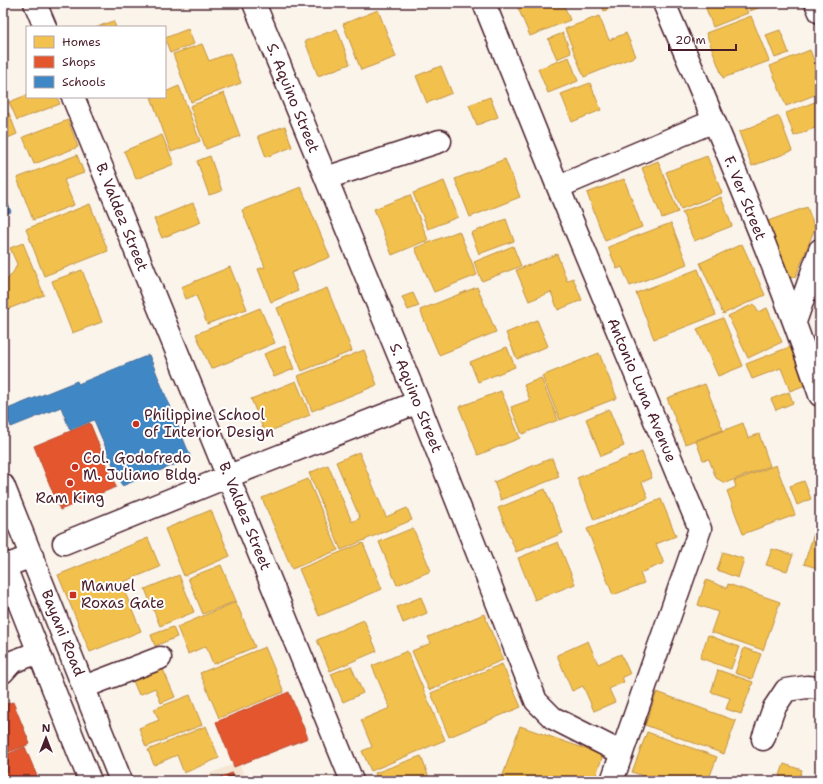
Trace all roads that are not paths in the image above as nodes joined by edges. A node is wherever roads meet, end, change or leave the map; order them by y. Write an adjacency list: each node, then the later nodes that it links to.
1 (35, 3): 7 (street)
2 (254, 3): 11 (street, S. Aquino Street)
3 (484, 3): 12 (street, Antonio Luna Avenue)
4 (664, 3): 9 (street, F. Ver Street)
5 (816, 3): 6 (street)
6 (820, 12)
7 (45, 26)
8 (73, 98): 17 (street, B. Valdez Street)
9 (714, 121): 12 (street); 14 (street, F. Ver Street)
10 (440, 141): 11 (street)
11 (326, 178): 16 (street, S. Aquino Street)
12 (558, 187): 28 (street, Antonio Luna Avenue)
13 (820, 250): 14 (street)
14 (795, 322): 15 (street, F. Ver Street)
15 (820, 395)
16 (418, 402): 17 (street); 28 (street, S. Aquino Street)
17 (229, 476): 19 (street); 31 (street, B. Valdez Street)
18 (3, 485): 20 (street, Bayani Road)
19 (64, 543)
20 (32, 556): 21 (street); 25 (street, Bayani Road)
21 (4, 565): 22 (street, Bayani Road)
22 (39, 652): 24 (street); 29 (street, Bayani Road)
23 (160, 658): 25 (street)
24 (3, 672)
25 (84, 688): 30 (street, Bayani Road)
26 (820, 688): 27 (street)
27 (763, 739)
28 (622, 752): 32 (street, Antonio Luna Avenue)
29 (90, 781)
30 (121, 781)
31 (352, 781)
32 (612, 781)

